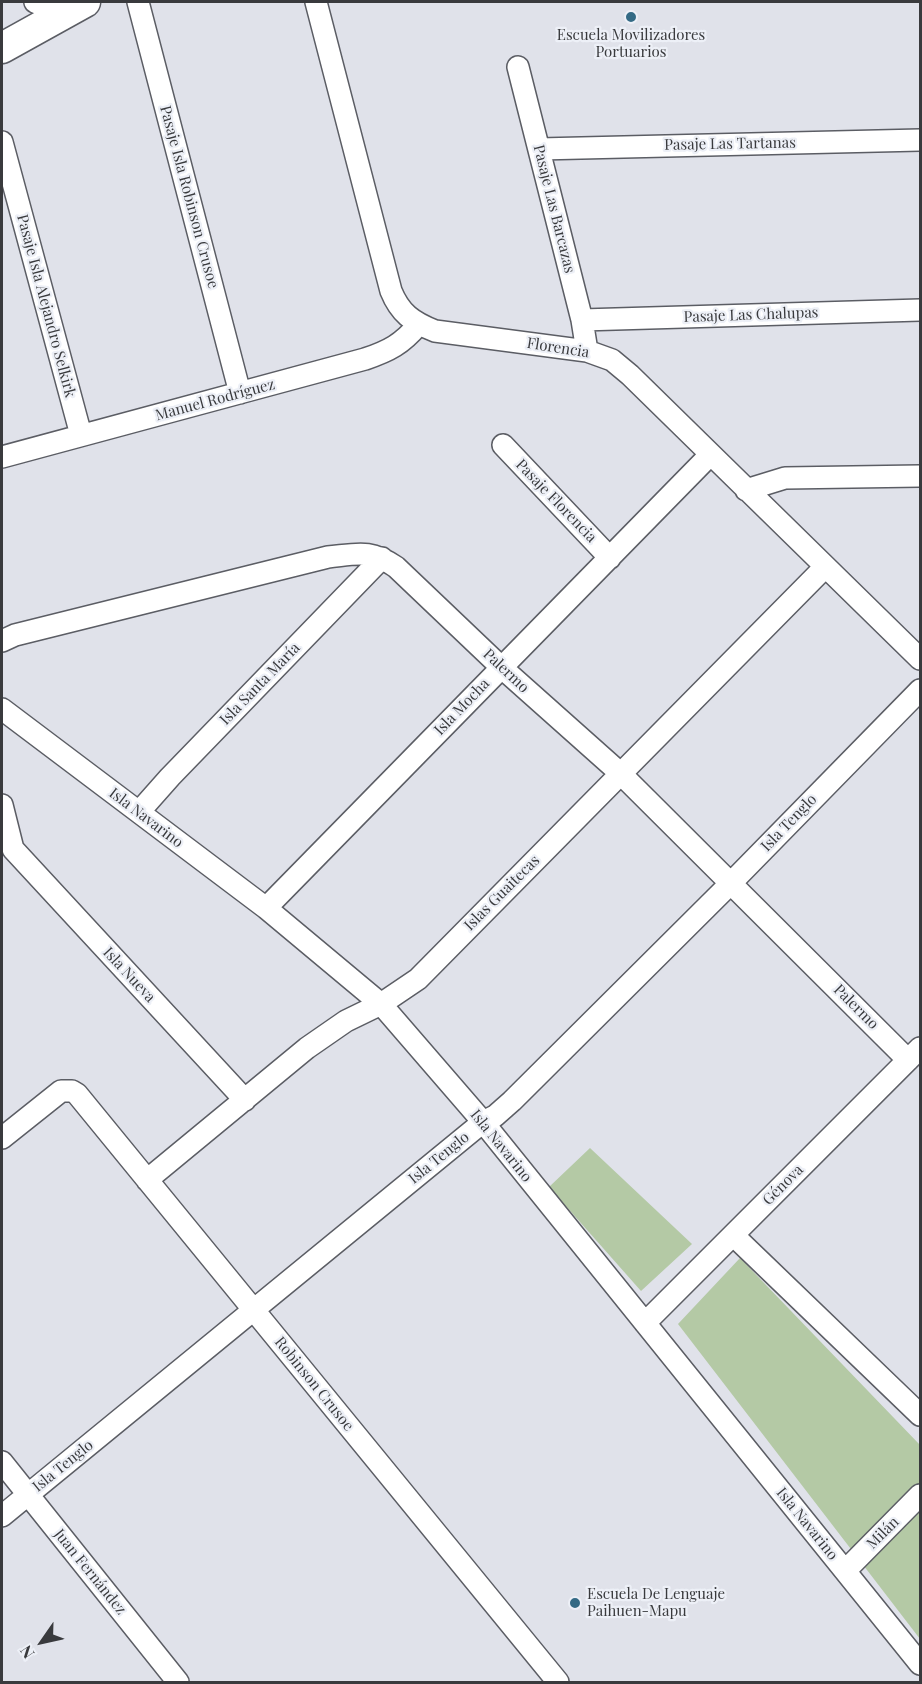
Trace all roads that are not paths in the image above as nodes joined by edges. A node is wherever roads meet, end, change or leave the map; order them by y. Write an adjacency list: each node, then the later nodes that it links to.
1 (35, 2): 4 (street)
2 (138, 2): 14 (street, Pasaje Isla Robinson Crusoe)
3 (316, 2): 12 (street, Florencia)
4 (74, 8): 5 (street)
5 (2, 48)
6 (518, 67): 9 (street, Pasaje Las Barcazas)
7 (921, 140): 9 (street, Pasaje Las Tartanas)
8 (2, 142): 15 (street, Pasaje Isla Alejandro Selkirk)
9 (539, 149): 11 (street, Pasaje Las Barcazas)
10 (921, 310): 11 (street, Pasaje Las Chalupas)
11 (582, 320): 13 (street, Pasaje Las Barcazas)
12 (418, 325): 13 (street, Florencia); 14 (street, Manuel Rodríguez)
13 (587, 351): 17 (street, Florencia)
14 (240, 393): 15 (street, Manuel Rodríguez)
15 (81, 435): 18 (street, Manuel Rodríguez)
16 (503, 445): 22 (street, Pasaje Florencia)
17 (710, 454): 20 (street, Florencia); 22 (street, Isla Mocha)
18 (2, 457)
19 (921, 476): 20 (street)
20 (746, 490): 23 (street, Florencia)
21 (382, 558): 24 (street); 26 (street, Palermo); 31 (street, Isla Santa María)
22 (610, 558): 26 (street, Isla Mocha)
23 (825, 567): 25 (street, Florencia); 29 (street, Islas Guaitecas)
24 (2, 641)
25 (921, 659)
26 (501, 667): 29 (street, Palermo); 34 (street, Isla Mocha)
27 (921, 690): 33 (street, Isla Tenglo)
28 (2, 709): 31 (street, Isla Navarino)
29 (620, 773): 33 (street, Palermo); 35 (street, Islas Guaitecas)
30 (2, 805): 32 (street)
31 (139, 812): 34 (street, Isla Navarino)
32 (7, 850): 37 (street, Isla Nueva)
33 (731, 883): 36 (street, Palermo); 38 (street, Isla Tenglo)
34 (266, 909): 35 (street, Isla Navarino)
35 (381, 1004): 37 (street, Islas Guaitecas); 38 (street, Isla Navarino)
36 (914, 1054): 41 (street, Génova)
37 (244, 1100): 40 (street, Islas Guaitecas)
38 (483, 1122): 42 (street, Isla Tenglo); 43 (street, Isla Navarino)
39 (2, 1136): 40 (street, Robinson Crusoe)
40 (147, 1180): 42 (street, Robinson Crusoe)
41 (733, 1235): 43 (street, Génova); 44 (street)
42 (254, 1310): 46 (street, Isla Tenglo); 52 (street, Robinson Crusoe)
43 (645, 1323): 49 (street, Isla Navarino)
44 (921, 1415)
45 (2, 1462): 46 (street, Juan Fernández)
46 (28, 1495): 48 (street, Isla Tenglo); 51 (street, Juan Fernández)
47 (921, 1495): 49 (street, Milán)
48 (2, 1516)
49 (845, 1571): 50 (street, Isla Navarino)
50 (921, 1664)
51 (178, 1683)
52 (558, 1683)

